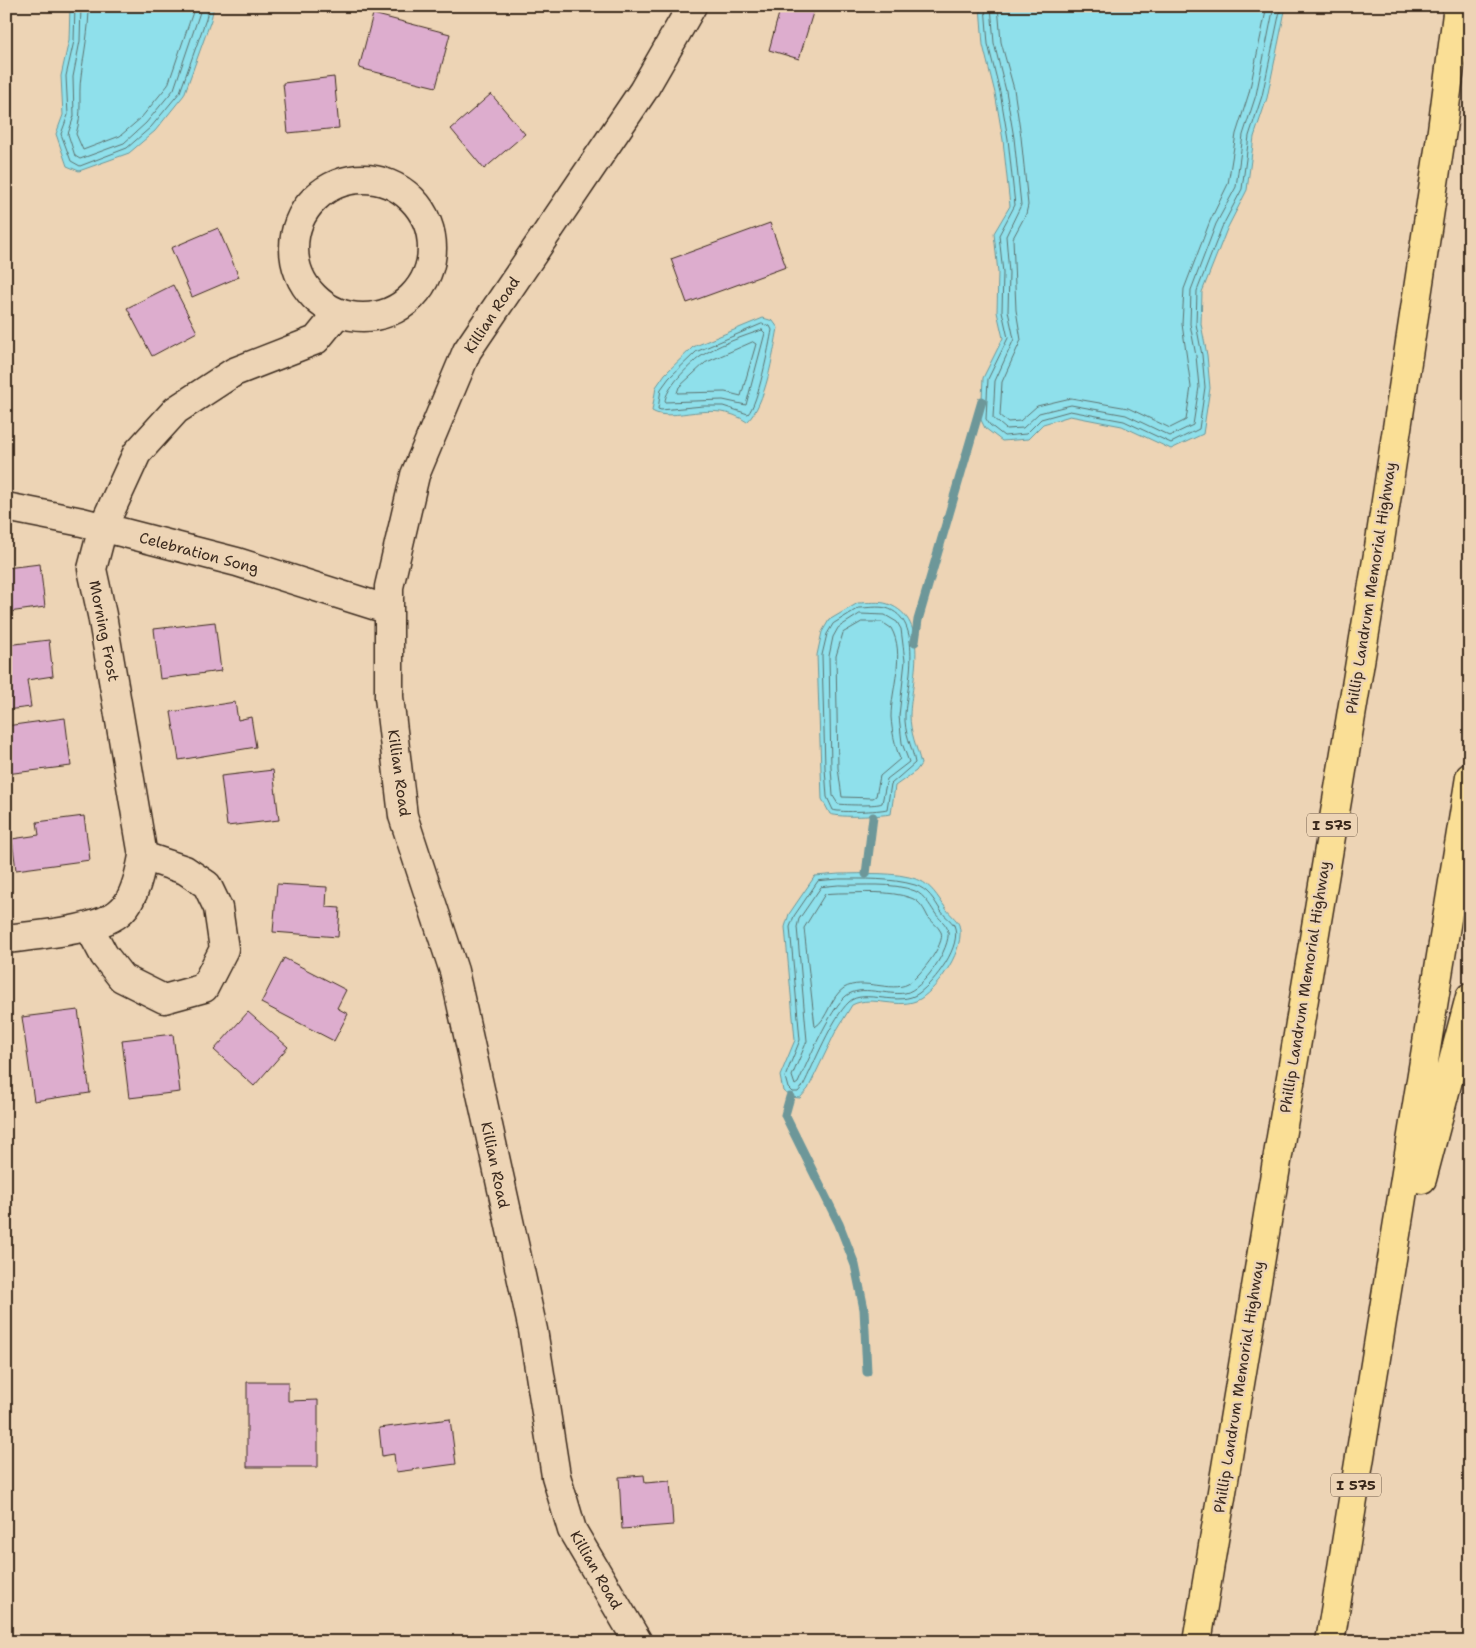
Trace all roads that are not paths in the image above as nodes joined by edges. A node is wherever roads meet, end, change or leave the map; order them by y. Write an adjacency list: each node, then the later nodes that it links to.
1 (692, 6): 6 (street, Killian Road)
2 (1458, 6): 14 (highway, Phillip Landrum Memorial Highway / I 575)
3 (338, 313): 3 (street); 5 (street, Morning Frost)
4 (6, 507): 5 (street, Celebration Song)
5 (103, 527): 6 (street, Celebration Song); 8 (street, Morning Frost)
6 (389, 610): 13 (street, Killian Road)
7 (1470, 777): 12 (highway, I 575)
8 (143, 856): 9 (street, Morning Frost); 9 (street)
9 (90, 927): 10 (street, Morning Frost)
10 (6, 939)
11 (1470, 997): 12 (highway)
12 (1382, 1328): 15 (highway, I 575)
13 (638, 1642)
14 (1197, 1642)
15 (1330, 1642)

